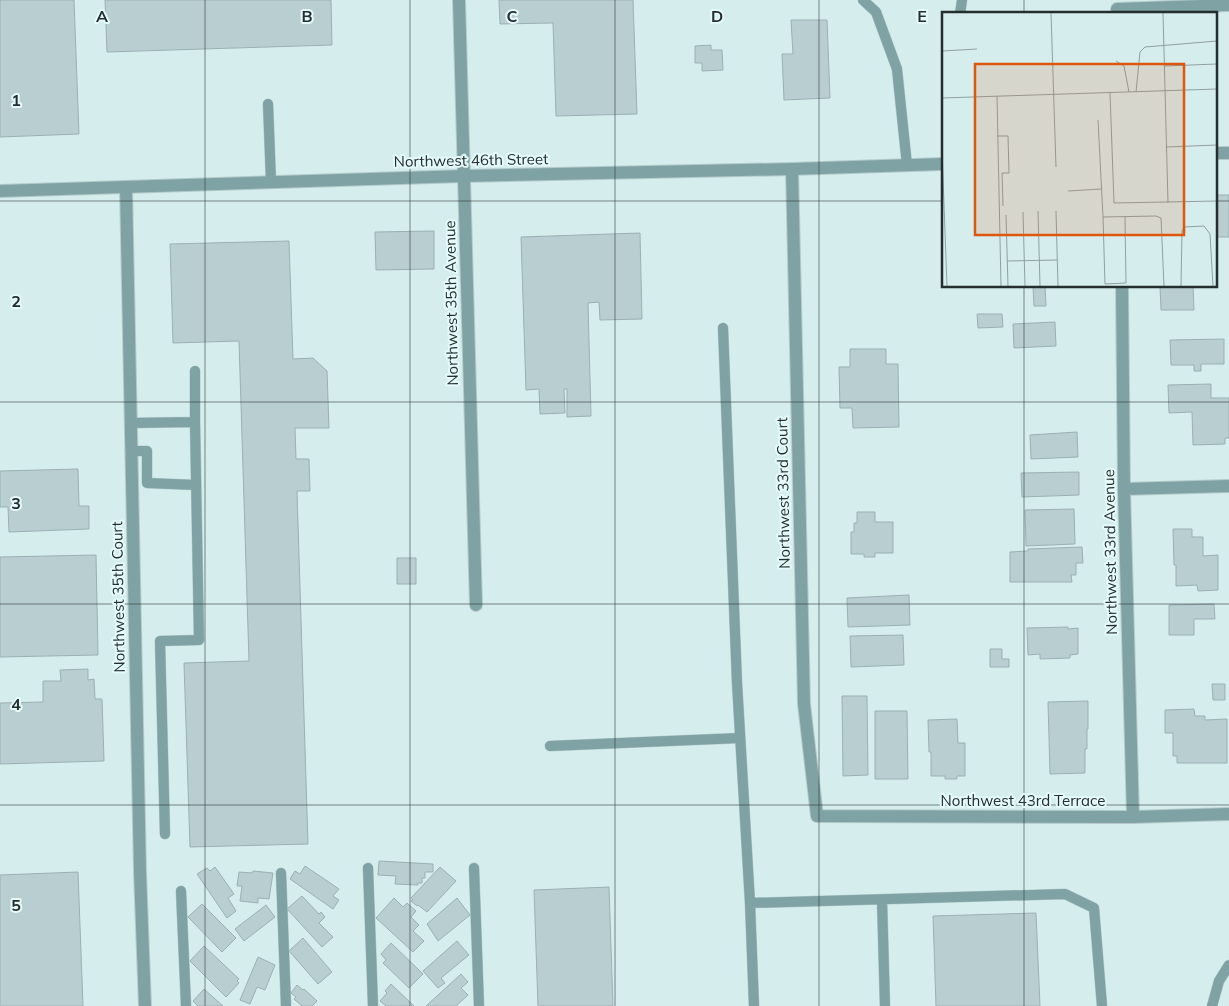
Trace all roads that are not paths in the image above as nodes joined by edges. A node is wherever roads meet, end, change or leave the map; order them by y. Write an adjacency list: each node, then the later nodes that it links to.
1 (459, 0): 11 (street, Northwest 35th Avenue)
2 (863, 0): 9 (lane)
3 (1229, 5): 4 (street)
4 (1117, 8)
5 (268, 104): 12 (lane)
6 (1229, 153): 7 (street)
7 (1216, 154)
8 (942, 164): 9 (street, Northwest 46th Street)
9 (907, 165): 10 (street, Northwest 46th Street)
10 (792, 169): 11 (street, Northwest 46th Street); 28 (street, Northwest 33rd Court)
11 (464, 176): 12 (street, Northwest 46th Street); 24 (street, Northwest 35th Avenue)
12 (271, 182): 13 (street, Northwest 46th Street)
13 (126, 187): 14 (street, Northwest 46th Street); 19 (street, Northwest 35th Court)
14 (0, 191)
15 (1122, 288): 23 (street, Northwest 33rd Avenue)
16 (723, 328): 25 (lane)
17 (195, 371): 18 (lane)
18 (195, 422): 19 (lane); 21 (lane)
19 (131, 423): 20 (street, Northwest 35th Court)
20 (132, 451): 21 (lane); 38 (street, Northwest 35th Court)
21 (196, 485): 30 (lane)
22 (1229, 486): 23 (street)
23 (1124, 490): 29 (street, Northwest 33rd Avenue)
24 (476, 606)
25 (740, 738): 26 (lane); 36 (lane)
26 (550, 746)
27 (1229, 814): 29 (street, Northwest 43rd Terrace)
28 (817, 816): 29 (street, Northwest 43rd Terrace)
29 (1133, 817)
30 (165, 834)
31 (368, 868): 41 (lane)
32 (474, 868): 42 (lane)
33 (281, 873): 40 (lane)
34 (181, 891): 39 (lane)
35 (882, 900): 36 (lane); 44 (lane); 45 (lane)
36 (750, 903): 43 (lane)
37 (1229, 965): 46 (lane)
38 (145, 1006)
39 (186, 1006)
40 (286, 1006)
41 (373, 1006)
42 (479, 1006)
43 (754, 1006)
44 (884, 1006)
45 (1102, 1006)
46 (1212, 1006)

